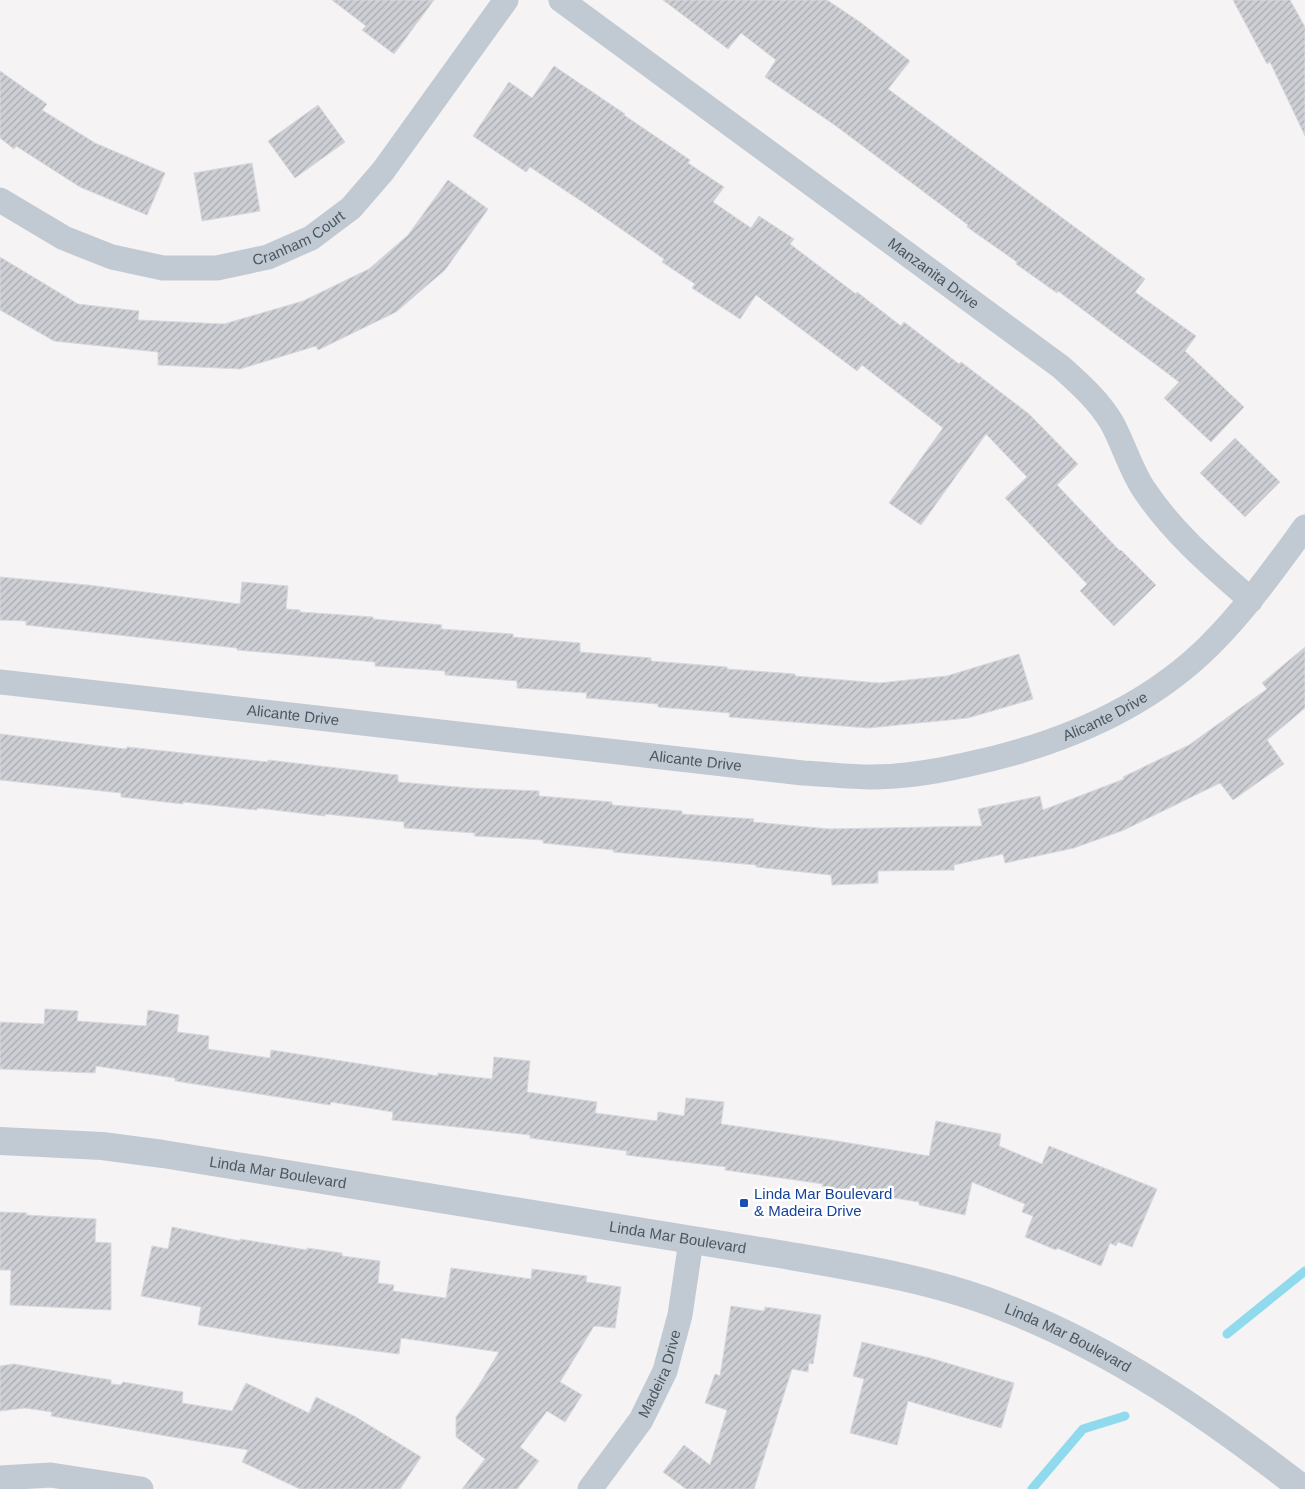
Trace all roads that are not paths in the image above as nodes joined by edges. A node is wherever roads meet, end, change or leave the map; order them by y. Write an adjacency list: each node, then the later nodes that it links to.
1 (506, 0): 3 (street, Cranham Court)
2 (561, 0): 5 (street, Manzanita Drive)
3 (0, 200)
4 (1305, 527): 5 (street, Alicante Drive)
5 (1251, 600): 6 (street, Alicante Drive)
6 (0, 682)
7 (0, 1141): 8 (street, Linda Mar Boulevard)
8 (692, 1241): 11 (street, Madeira Drive); 12 (street, Linda Mar Boulevard)
9 (0, 1478): 10 (street)
10 (140, 1489)
11 (590, 1489)
12 (1303, 1489)

